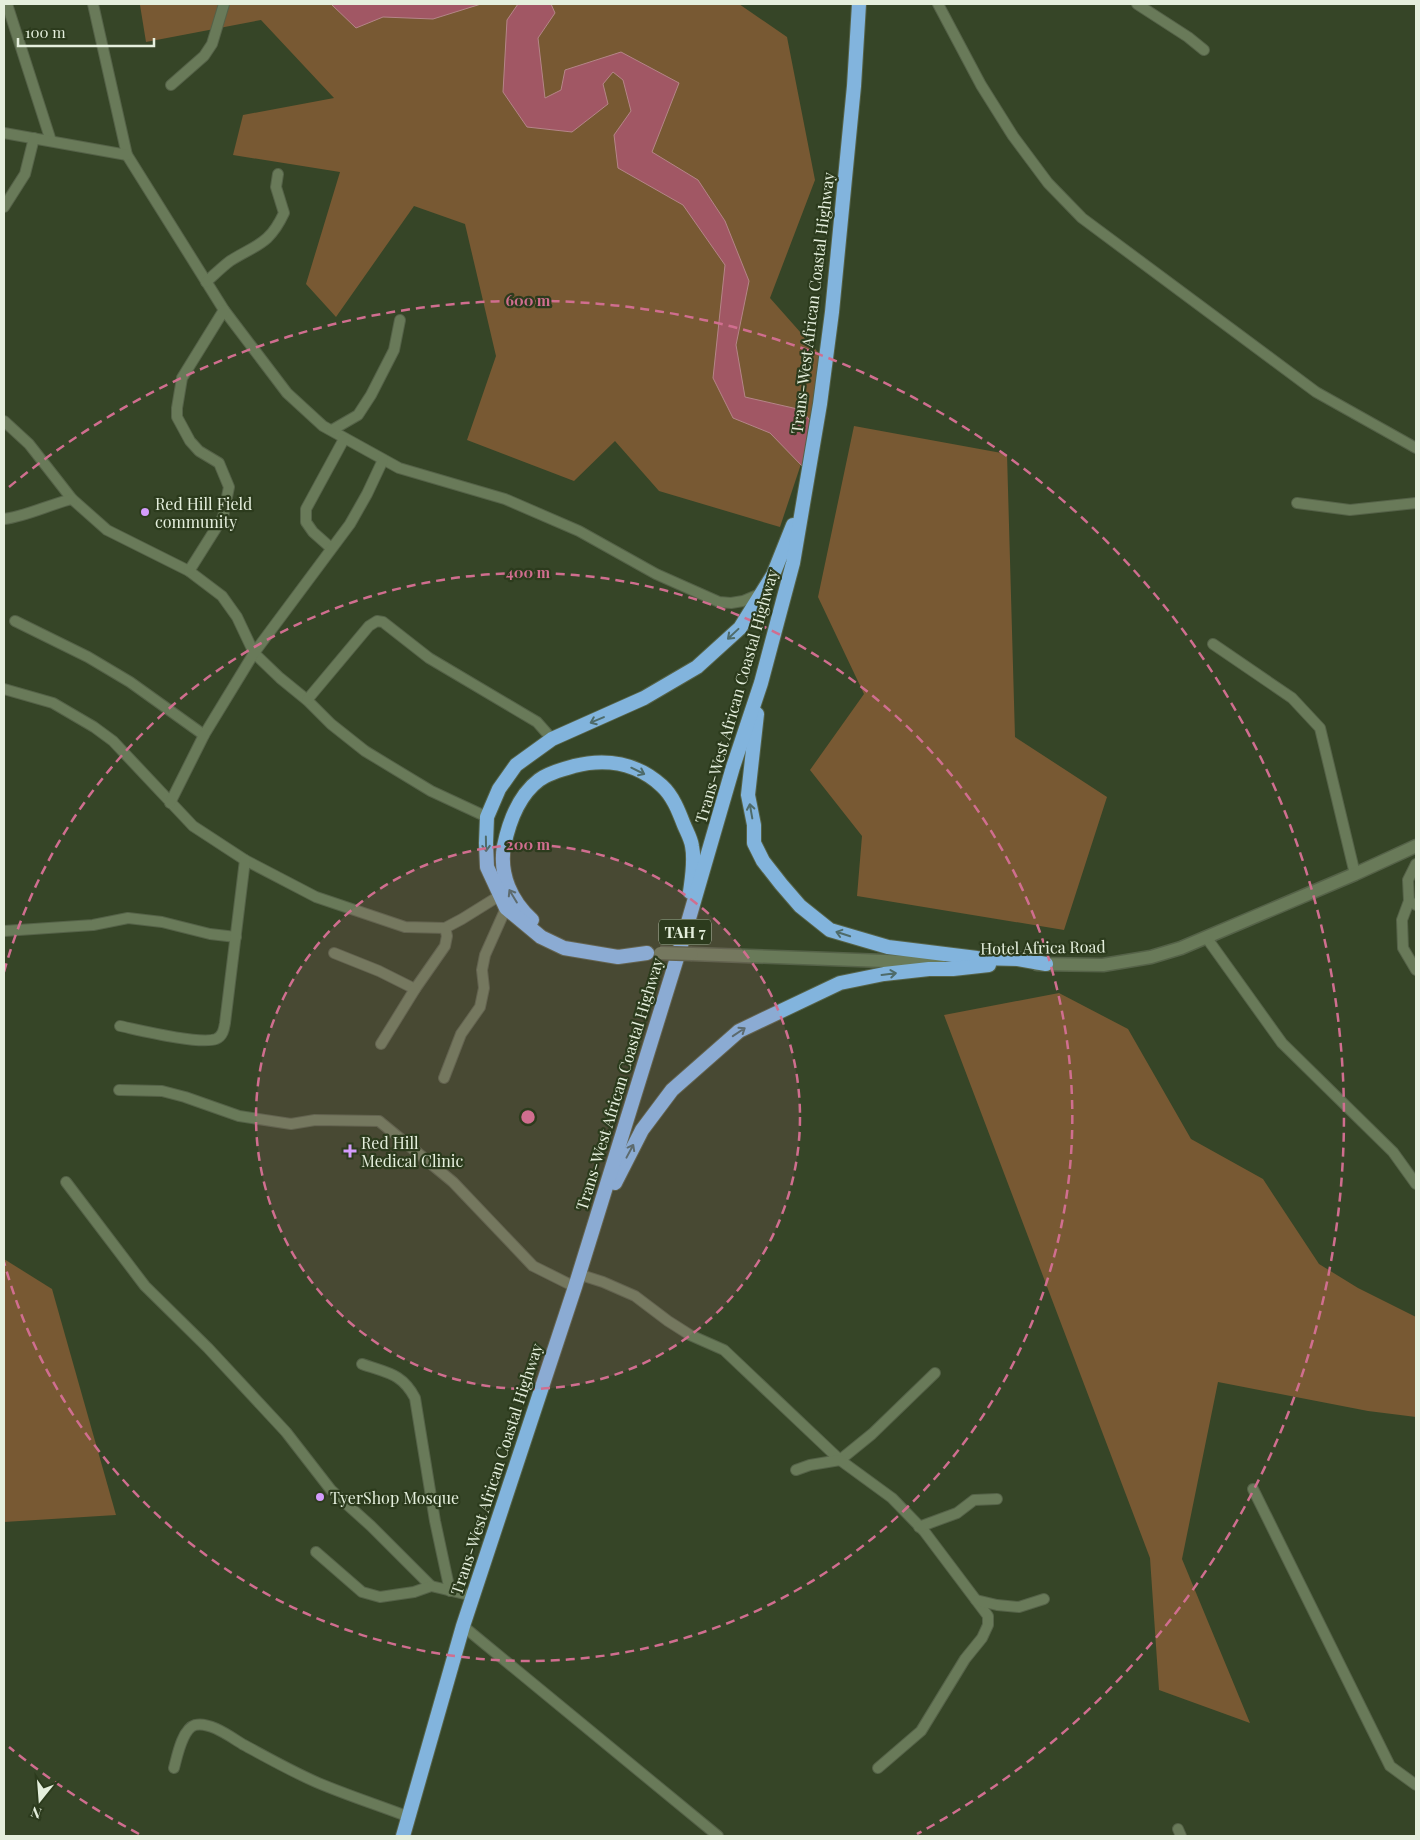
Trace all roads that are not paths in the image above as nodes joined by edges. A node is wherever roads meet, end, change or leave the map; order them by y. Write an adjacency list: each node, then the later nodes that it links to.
1 (6, 4): 11 (street)
2 (92, 4): 12 (street)
3 (224, 4): 8 (street)
4 (859, 4): 23 (highway, Trans-West African Coastal Highway / TAH 7)
5 (938, 4): 21 (street)
6 (1137, 4): 7 (street)
7 (1204, 50)
8 (171, 85)
9 (4, 133): 10 (street)
10 (34, 138): 11 (street); 14 (street)
11 (51, 142): 12 (street)
12 (127, 155): 15 (street)
13 (278, 174): 15 (street)
14 (4, 207)
15 (206, 282): 16 (street)
16 (224, 310): 19 (street); 29 (street)
17 (400, 320): 19 (street)
18 (4, 421): 24 (street)
19 (332, 430): 20 (street)
20 (344, 439): 22 (street); 28 (street)
21 (1416, 448)
22 (383, 460): 28 (street); 30 (street)
23 (804, 499): 30 (highway); 34 (highway, Trans-West African Coastal Highway / TAH 7)
24 (72, 500): 27 (street); 29 (street)
25 (1297, 503): 26 (street)
26 (1416, 503)
27 (4, 519)
28 (331, 548): 33 (street)
29 (189, 571): 33 (street)
30 (762, 593): 38 (highway, one-way to 38)
31 (15, 621): 37 (street)
32 (1213, 644): 44 (street)
33 (254, 653): 36 (street); 37 (street)
34 (761, 683): 49 (highway, Trans-West African Coastal Highway / TAH 7); 55 (highway, one-way to 34)
35 (4, 689): 39 (street)
36 (307, 700): 38 (street); 40 (street)
37 (204, 735): 39 (street)
38 (552, 739): 40 (highway)
39 (170, 803): 42 (street)
40 (487, 817): 45 (highway, one-way to 45)
41 (1416, 846): 44 (street, Hotel Africa Road)
42 (245, 860): 48 (street); 51 (street)
43 (1416, 864): 46 (street)
44 (1355, 874): 52 (street, Hotel Africa Road)
45 (499, 896): 47 (highway); 48 (street)
46 (1413, 903): 57 (street)
47 (506, 908): 54 (highway); 61 (street)
48 (445, 928): 58 (street)
49 (686, 930): 54 (highway, one-way to 49); 65 (highway, Trans-West African Coastal Highway / TAH 7)
50 (4, 931): 51 (street)
51 (236, 937): 59 (street)
52 (1206, 937): 55 (street, Hotel Africa Road); 64 (street)
53 (334, 953): 58 (street)
54 (654, 953): 56 (street, Hotel Africa Road, bridge)
55 (1046, 964): 56 (street, Hotel Africa Road)
56 (989, 965): 65 (highway, one-way to 56)
57 (1416, 970)
58 (415, 989): 60 (street)
59 (120, 1026)
60 (381, 1044)
61 (444, 1078)
62 (119, 1090): 66 (street)
63 (66, 1182): 75 (street)
64 (1416, 1184)
65 (583, 1259): 66 (highway, Trans-West African Coastal Highway / TAH 7)
66 (576, 1281): 69 (street); 77 (highway, Trans-West African Coastal Highway / TAH 7)
67 (362, 1364): 76 (street)
68 (935, 1373): 69 (street)
69 (840, 1460): 70 (street); 73 (street)
70 (796, 1470)
71 (1253, 1489): 83 (street)
72 (997, 1499): 73 (street)
73 (920, 1527): 79 (street)
74 (316, 1552): 75 (street)
75 (431, 1586): 76 (street)
76 (450, 1591): 77 (street)
77 (473, 1596): 80 (highway, Trans-West African Coastal Highway / TAH 7)
78 (1044, 1599): 79 (street)
79 (976, 1600): 82 (street)
80 (463, 1626): 84 (highway, Trans-West African Coastal Highway / TAH 7); 86 (street)
81 (174, 1768): 84 (street)
82 (878, 1768)
83 (1416, 1785)
84 (409, 1817): 85 (highway, Trans-West African Coastal Highway / TAH 7)
85 (403, 1836)
86 (718, 1836)

